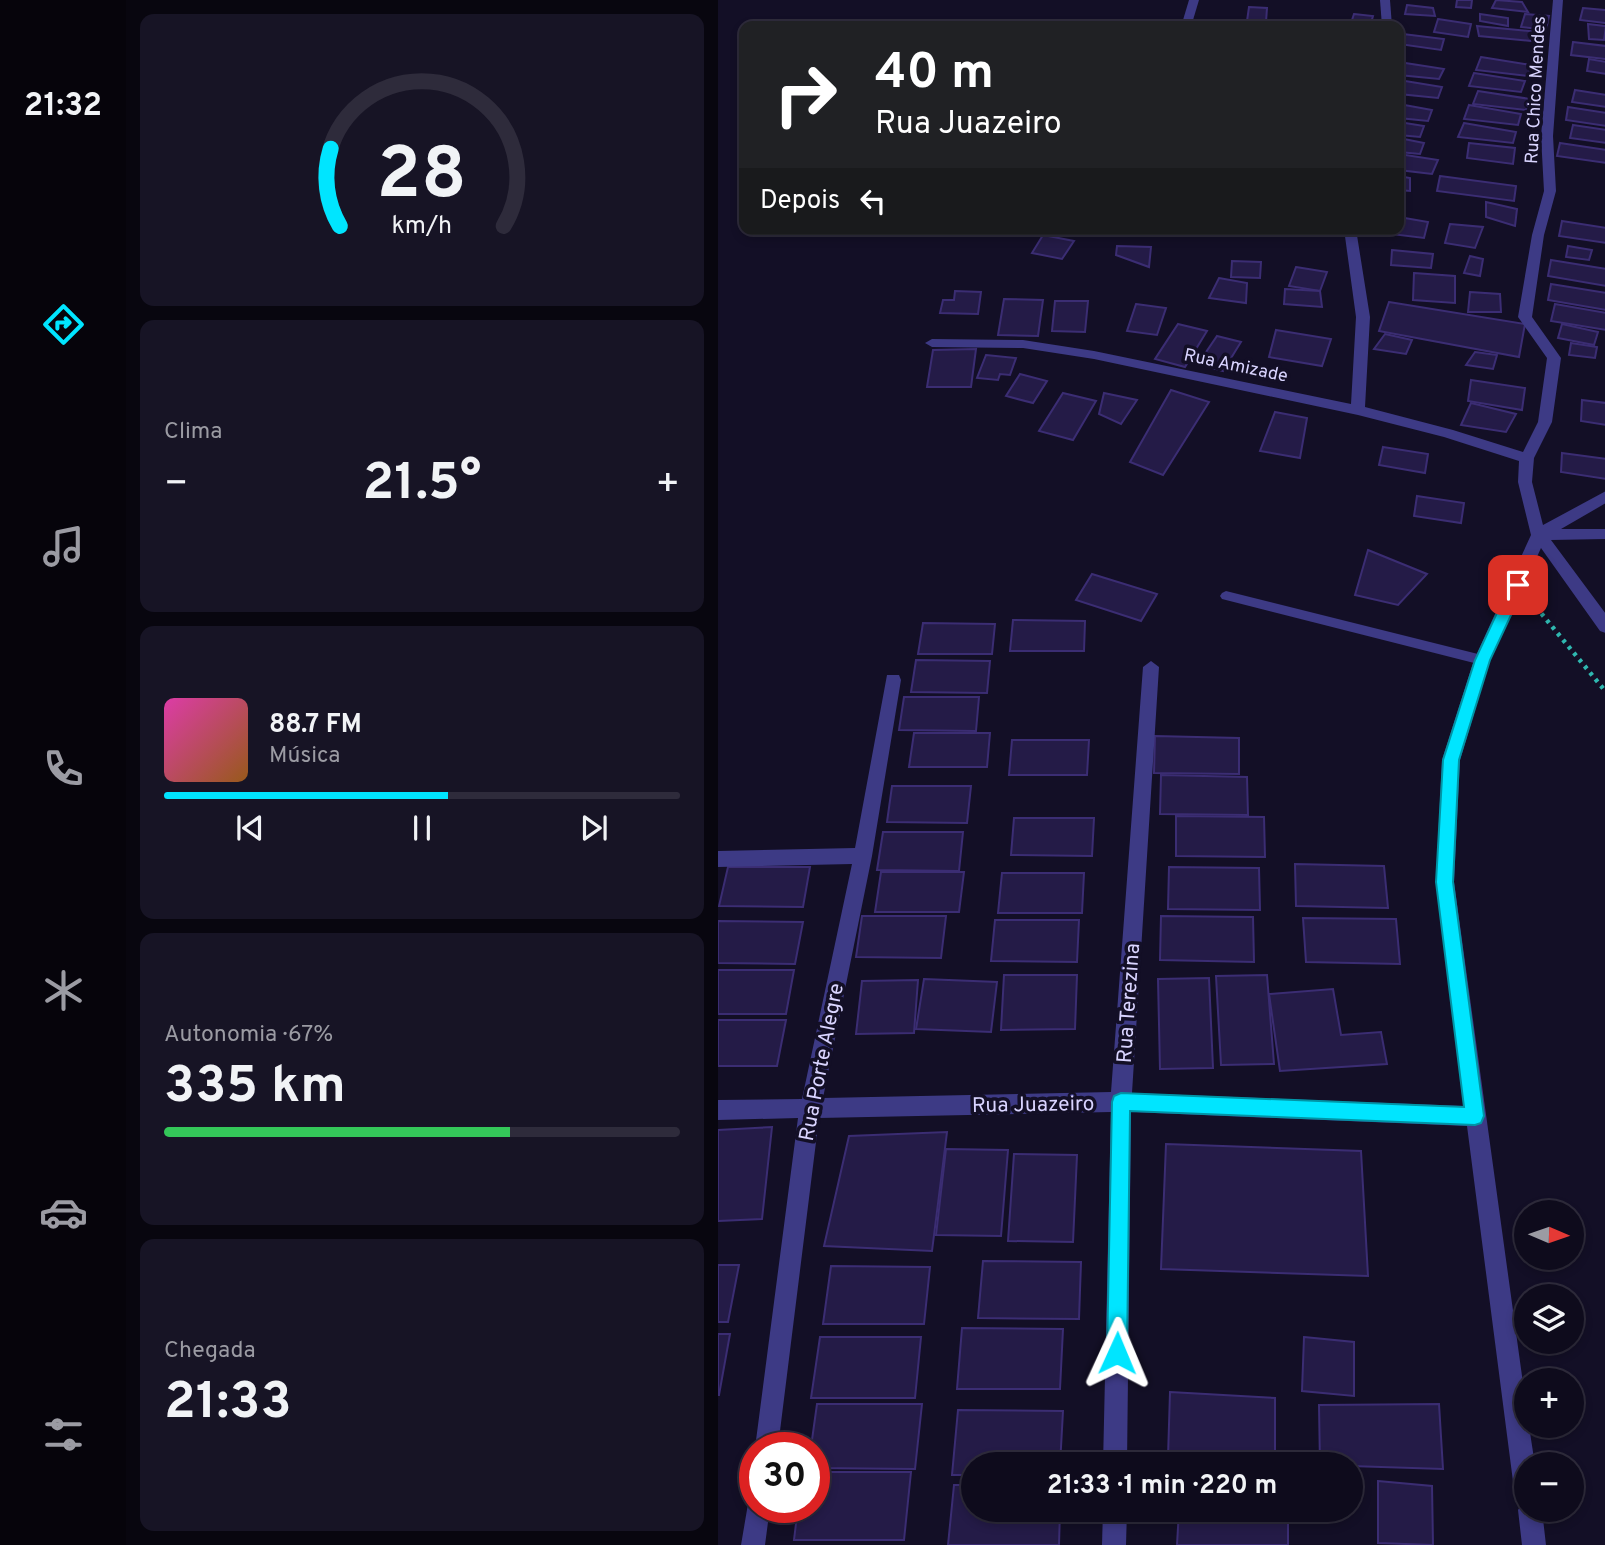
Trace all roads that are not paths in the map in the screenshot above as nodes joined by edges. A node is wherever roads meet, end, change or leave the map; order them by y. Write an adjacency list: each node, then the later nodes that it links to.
1 (1194, 0): 4 (street)
2 (1385, 0): 5 (street)
3 (1558, 0): 9 (street, Rua Chico Mendes)
4 (1188, 20)
5 (1387, 21)
6 (1351, 235): 8 (street)
7 (932, 344): 8 (street, Rua Amizade)
8 (1358, 410): 9 (street, Rua Amizade)
9 (1527, 458): 12 (street)
10 (1605, 496): 12 (street)
11 (1605, 534): 12 (street)
12 (1539, 535): 14 (street); 15 (street)
13 (1226, 596): 15 (lane)
14 (1605, 627)
15 (1482, 660): 23 (street)
16 (1151, 667): 20 (street, Rua Terezina)
17 (893, 680): 18 (street, Rua Porte Alegre)
18 (863, 856): 19 (street); 21 (street, Rua Porte Alegre)
19 (718, 859)
20 (1121, 1102): 21 (street, Rua Juazeiro); 23 (street, Rua Juazeiro); 25 (street, Rua Terezina)
21 (810, 1109): 22 (street, Rua Juazeiro); 24 (street, Rua Porte Alegre)
22 (718, 1110)
23 (1475, 1116): 26 (street)
24 (768, 1432)
25 (1115, 1452)
26 (1521, 1452)
27 (1115, 1522): 31 (street)
28 (1531, 1522): 32 (street)
29 (756, 1523): 30 (street)
30 (753, 1545)
31 (1114, 1545)
32 (1534, 1545)

